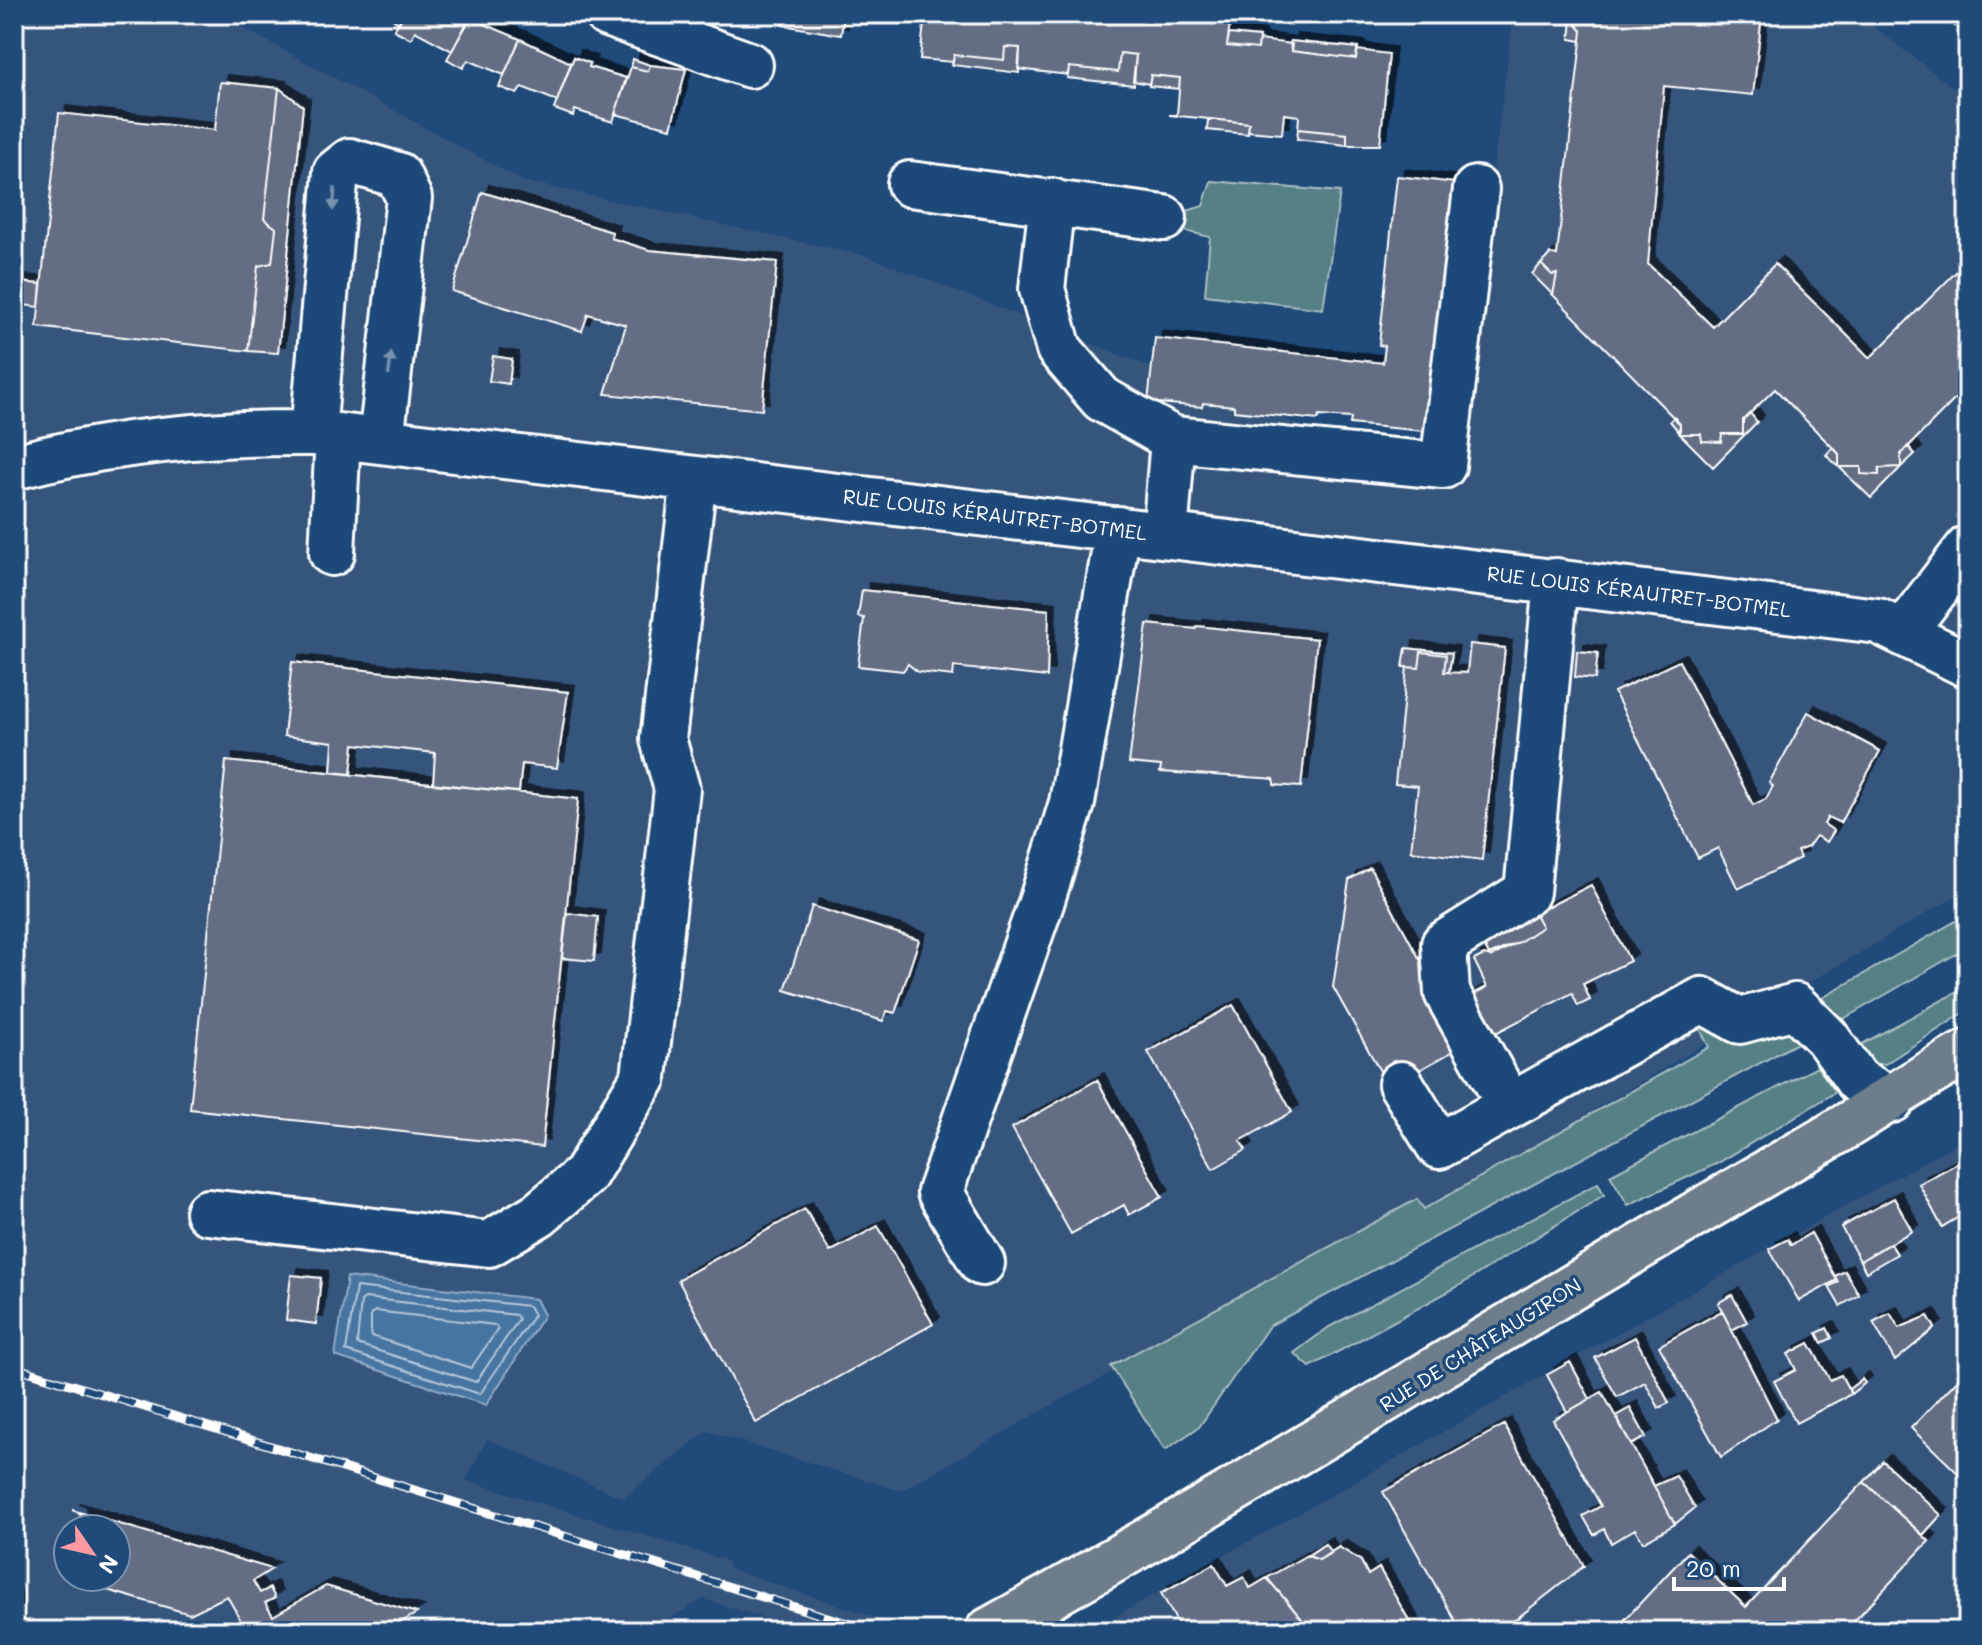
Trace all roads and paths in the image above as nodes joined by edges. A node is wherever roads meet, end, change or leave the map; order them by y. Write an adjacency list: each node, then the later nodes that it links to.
1 (607, 14): 2 (street)
2 (750, 65)
3 (910, 184): 5 (street)
4 (1476, 189): 8 (street)
5 (1052, 201): 6 (street); 8 (street)
6 (1164, 218)
7 (325, 434): 9 (street, RUE LOUIS KÉRAUTRET-BOTMEL); 9 (street, one-way to 7); 10 (street, RUE LOUIS KÉRAUTRET-BOTMEL); 15 (street)
8 (1173, 439): 13 (street)
9 (381, 441): 11 (street, RUE LOUIS KÉRAUTRET-BOTMEL)
10 (14, 467)
11 (694, 479): 12 (street, RUE LOUIS KÉRAUTRET-BOTMEL); 23 (street)
12 (1118, 529): 13 (street, RUE LOUIS KÉRAUTRET-BOTMEL); 24 (street)
13 (1165, 535): 16 (street, RUE LOUIS KÉRAUTRET-BOTMEL)
14 (1968, 548): 17 (street)
15 (332, 553)
16 (1556, 581): 17 (street, RUE LOUIS KÉRAUTRET-BOTMEL); 22 (street)
17 (1903, 632): 18 (street, RUE LOUIS KÉRAUTRET-BOTMEL)
18 (1968, 665)
19 (1968, 1052): 21 (main road, RUE DE CHÂTEAUGIRON)
20 (1401, 1084): 22 (street)
21 (1892, 1100): 22 (street); 25 (main road, RUE DE CHÂTEAUGIRON)
22 (1510, 1106)
23 (208, 1212)
24 (982, 1263)
25 (988, 1631)

